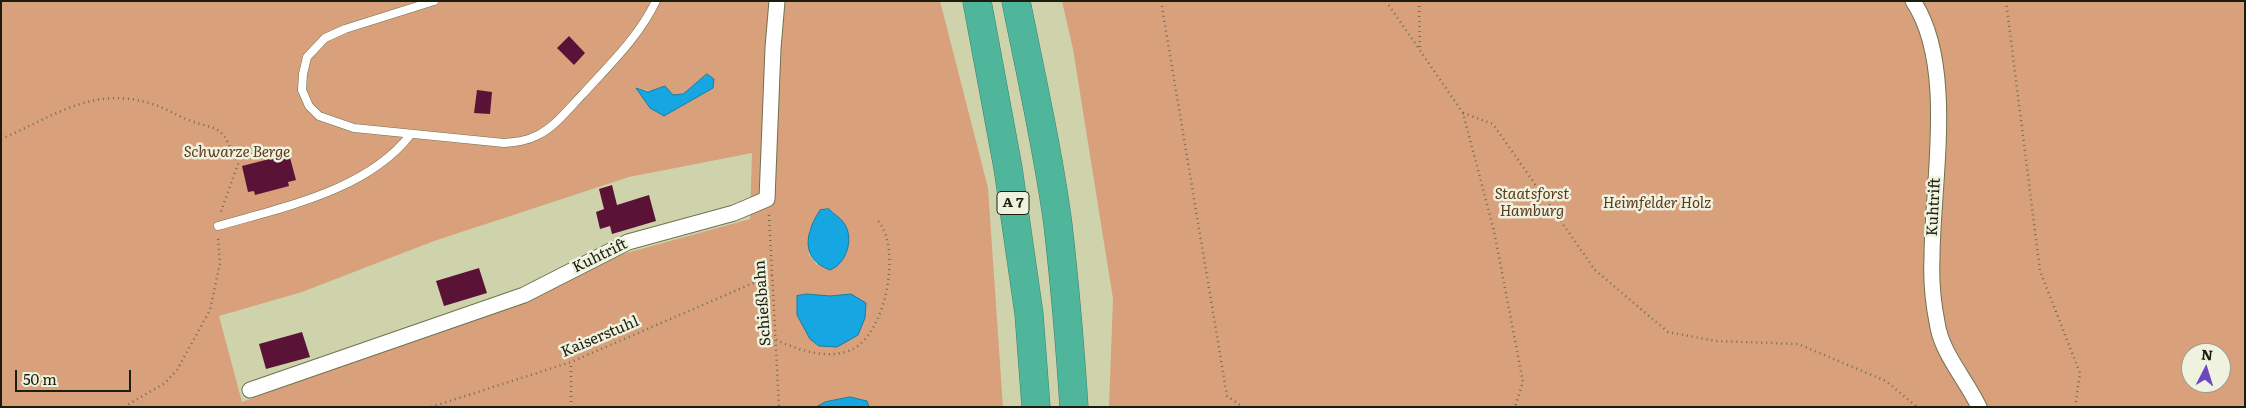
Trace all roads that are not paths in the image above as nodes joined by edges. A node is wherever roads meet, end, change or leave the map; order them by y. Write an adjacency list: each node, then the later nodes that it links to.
1 (434, 1): 7 (lane)
2 (656, 1): 7 (lane)
3 (777, 1): 9 (street, Kuhtrift)
4 (977, 1): 10 (highway, A 7)
5 (1016, 1): 11 (highway)
6 (1913, 1): 12 (street, Kuhtrift)
7 (411, 134): 8 (lane)
8 (218, 226)
9 (250, 390)
10 (1036, 407)
11 (1074, 407)
12 (1979, 407)

